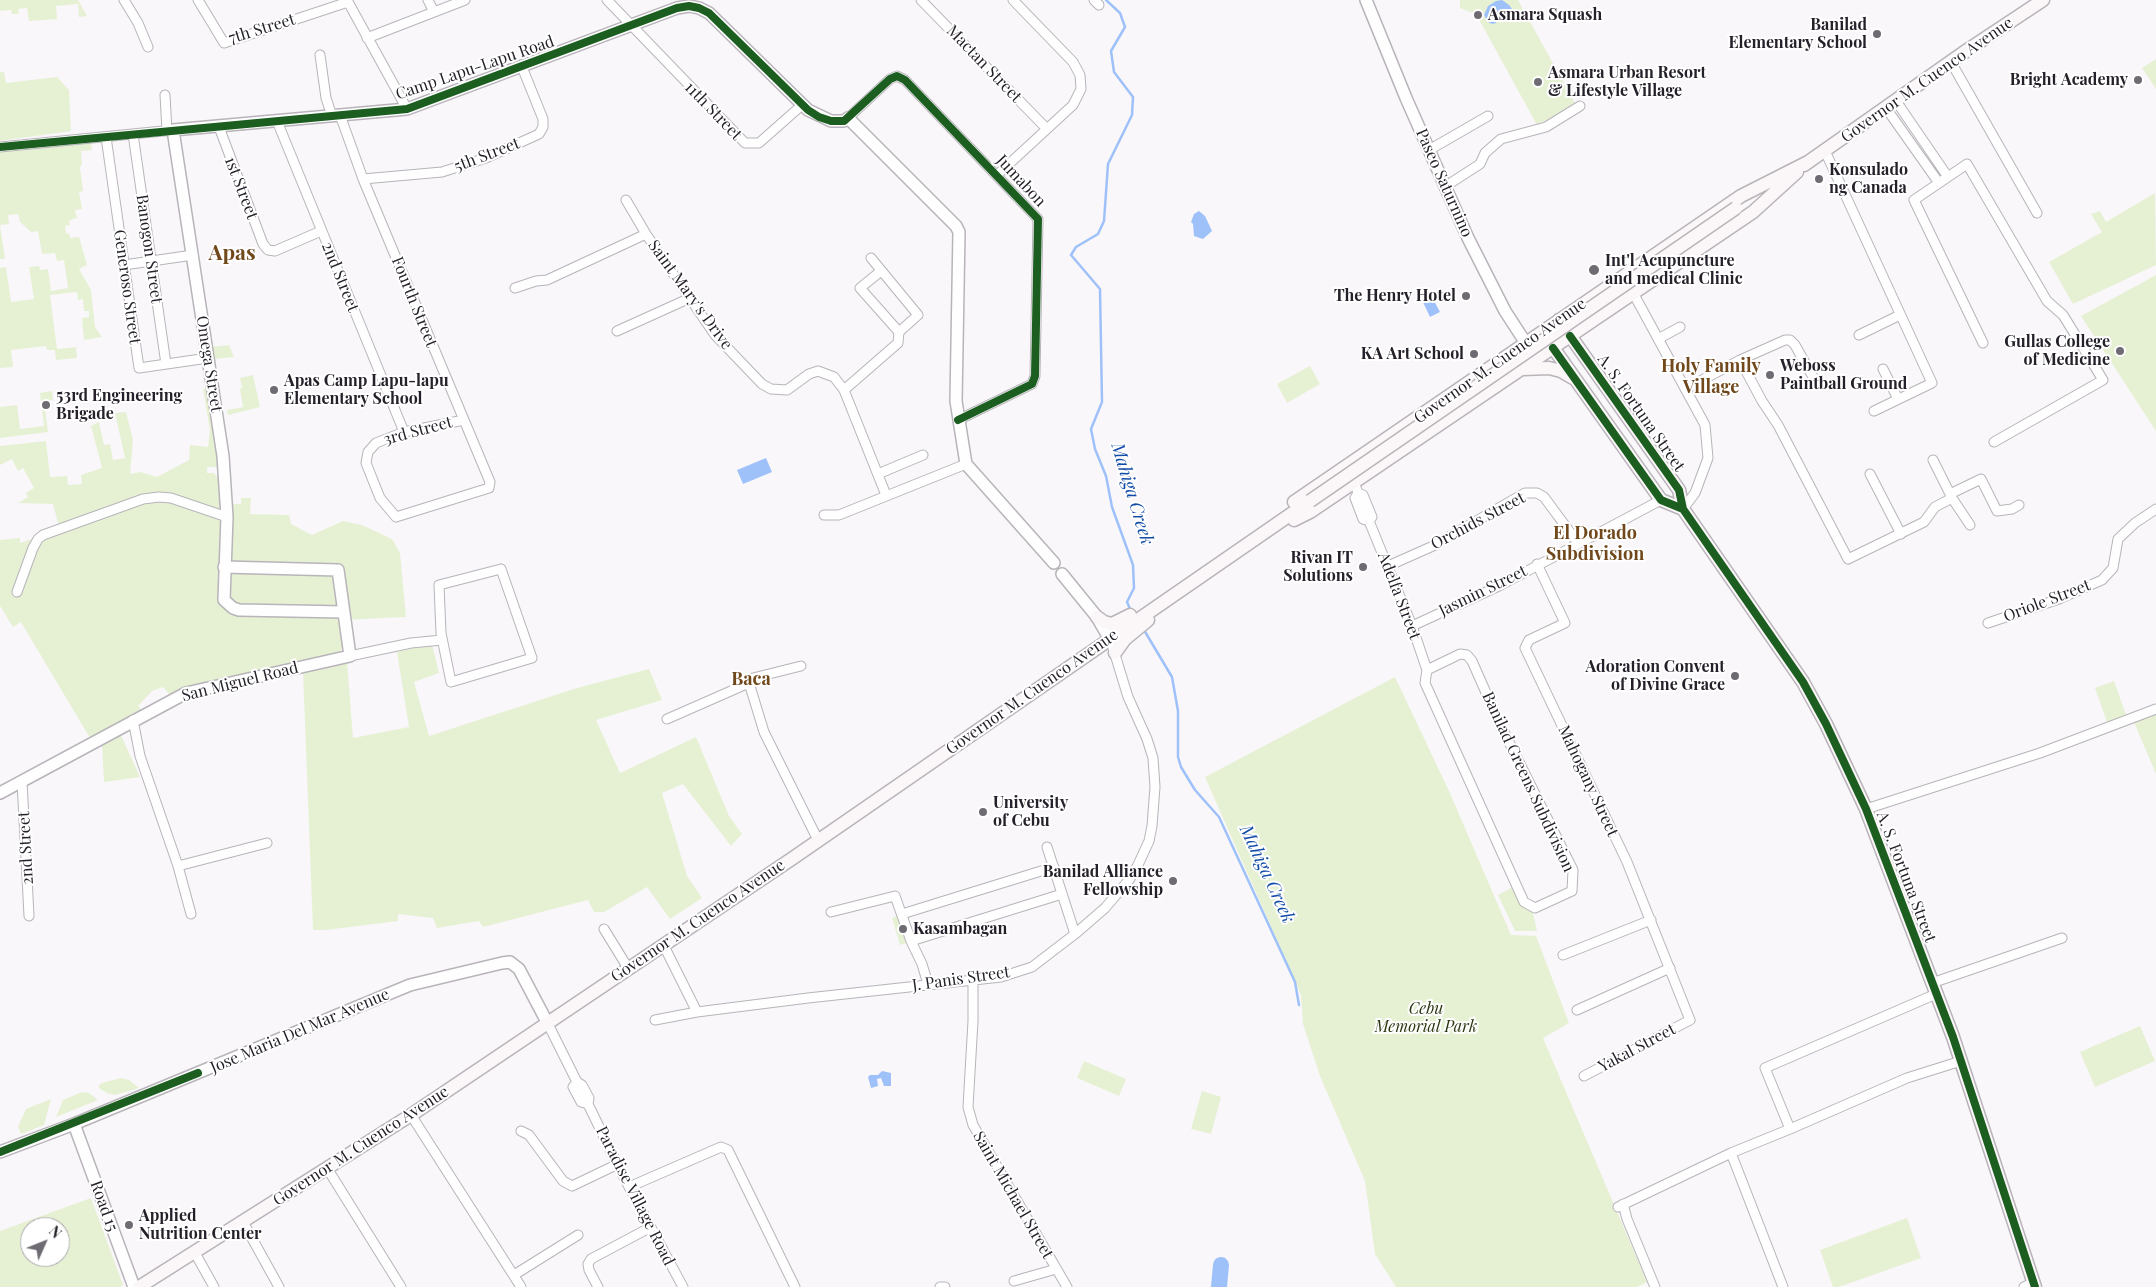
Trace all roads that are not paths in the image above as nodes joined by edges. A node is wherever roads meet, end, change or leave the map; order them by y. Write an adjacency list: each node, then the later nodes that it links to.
1 (124, 0): 14 (street)
2 (198, 0): 10 (street, 7th Street)
3 (428, 0): 11 (street)
4 (465, 0): 11 (street)
5 (607, 0): 12 (street, 11th Street)
6 (920, 0): 28 (street, Mactan Street)
7 (1013, 0): 28 (street)
8 (1366, 0): 34 (street, Paseo Saturnino)
9 (2043, 0): 16 (main road, Governor M. Cuenco Avenue)
10 (348, 1): 13 (street)
11 (434, 12): 13 (street)
12 (633, 26): 17 (street, Camp Lapu-Lapu Road); 20 (street, Camp Lapu-Lapu Road); 20 (street, 11th Street)
13 (367, 38): 22 (street)
14 (148, 47)
15 (320, 55): 23 (street, Fourth Street)
16 (1950, 62): 19 (main road, Governor M. Cuenco Avenue); 44 (street)
17 (522, 67): 22 (street, Camp Lapu-Lapu Road); 40 (street, 5th Street)
18 (165, 95): 29 (street)
19 (1891, 104): 32 (street); 35 (main road, Governor M. Cuenco Avenue); 36 (street)
20 (802, 105): 25 (street, Camp Lapu-Lapu Road)
21 (1580, 106): 42 (street)
22 (407, 109): 23 (street, Camp Lapu-Lapu Road)
23 (336, 116): 26 (street, Camp Lapu-Lapu Road); 40 (street, Fourth Street)
24 (1488, 116): 34 (street)
25 (848, 118): 38 (street, Jumabon); 86 (street)
26 (277, 121): 27 (street, Camp Lapu-Lapu Road); 45 (street, 2nd Street)
27 (219, 127): 29 (street, Camp Lapu-Lapu Road); 45 (street, 1st Street)
28 (1046, 129): 38 (street)
29 (170, 130): 30 (street, Camp Lapu-Lapu Road); 47 (street, Omega Street)
30 (133, 134): 31 (street, Camp Lapu-Lapu Road); 49 (street, Banogon Street)
31 (106, 137): 33 (street, Camp Lapu-Lapu Road); 50 (street, Generoso Street)
32 (1925, 146): 36 (street); 39 (street)
33 (0, 147)
34 (1429, 150): 42 (street, Paseo Saturnino)
35 (1825, 151): 37 (main road, Governor M. Cuenco Avenue); 58 (street)
36 (1917, 152): 41 (street)
37 (1810, 161): 52 (main road, Governor M. Cuenco Avenue); 54 (main road, Governor M. Cuenco Avenue); 107 (main road, Governor M. Cuenco Avenue, bridge)
38 (997, 175): 86 (street, Jumabon)
39 (1948, 177): 41 (street); 89 (street)
40 (363, 178): 85 (street, Fourth Street)
41 (1939, 183): 67 (street)
42 (1446, 186): 68 (street, Paseo Saturnino)
43 (626, 200): 46 (street, Saint Mary's Drive)
44 (2037, 213)
45 (321, 231): 88 (street, 2nd Street)
46 (646, 234): 53 (street); 56 (street, Saint Mary's Drive)
47 (192, 255): 49 (street); 70 (street, Omega Street)
48 (871, 258): 51 (street)
49 (151, 261): 50 (street); 73 (street, Banogon Street)
50 (124, 265): 73 (street, Generoso Street)
51 (881, 271): 62 (street); 62 (street)
52 (1624, 275): 54 (street); 55 (main road, Governor M. Cuenco Avenue)
53 (515, 288)
54 (1633, 293): 57 (main road, Governor M. Cuenco Avenue); 66 (street)
55 (1593, 296): 57 (main road); 59 (main road, Governor M. Cuenco Avenue)
56 (690, 298): 61 (street); 79 (street, Saint Mary's Drive)
57 (1604, 312): 65 (main road, Governor M. Cuenco Avenue)
58 (1900, 315): 64 (street); 81 (street)
59 (1559, 320): 63 (main road, Governor M. Cuenco Avenue); 65 (main road, A. S. Fortuna Street)
60 (1680, 327): 66 (street)
61 (617, 331)
62 (899, 332): 79 (street)
63 (1542, 332): 68 (main road, Governor M. Cuenco Avenue); 69 (main road, A. S. Fortuna Street)
64 (1859, 335)
65 (1570, 336): 69 (main road, Governor M. Cuenco Avenue); 101 (main road, A. S. Fortuna Street)
66 (1658, 339): 78 (street)
67 (1983, 342)
68 (1526, 343): 71 (street, Paseo Saturnino); 80 (main road, Governor M. Cuenco Avenue)
69 (1553, 348): 71 (main road, Governor M. Cuenco Avenue); 77 (main road, A. S. Fortuna Street)
70 (208, 358): 73 (street, Generoso Street); 104 (street, Omega Street)
71 (1536, 358): 75 (main road, Governor M. Cuenco Avenue)
72 (1740, 360): 76 (street); 78 (street); 106 (street)
73 (166, 364)
74 (1883, 369): 81 (street)
75 (1517, 371): 77 (main road); 82 (main road, Governor M. Cuenco Avenue)
76 (1813, 377)
77 (1577, 381): 99 (main road, A. S. Fortuna Street)
78 (1685, 388): 101 (street)
79 (844, 390): 93 (street, Saint Mary's Drive)
80 (1450, 396): 82 (main road); 84 (main road, Governor M. Cuenco Avenue)
81 (1898, 399): 83 (street)
82 (1460, 410): 87 (main road, Governor M. Cuenco Avenue)
83 (1874, 411)
84 (1425, 413): 87 (main road); 107 (main road, Governor M. Cuenco Avenue)
85 (464, 420): 88 (street, 3rd Street); 95 (street, Fourth Street)
86 (958, 420): 92 (street)
87 (1435, 427): 96 (main road, Governor M. Cuenco Avenue)
88 (404, 432): 95 (street, 3rd Street)
89 (1994, 442)
90 (923, 455): 93 (street)
91 (1933, 460): 98 (street)
92 (966, 464): 97 (street); 109 (street)
93 (878, 474): 97 (street, Saint Mary's Drive)
94 (1870, 474): 106 (street)
95 (489, 488)
96 (1356, 488): 107 (main road, Governor M. Cuenco Avenue); 111 (street, Adelfa Street)
97 (886, 495): 103 (street)
98 (1951, 496): 100 (street); 105 (street); 106 (street)
99 (1661, 500): 101 (main road); 108 (street, Jasmin Street)
100 (2019, 505)
101 (1683, 509): 134 (main road, A. S. Fortuna Street)
102 (2156, 509): 119 (street, Oriole Street)
103 (824, 516)
104 (227, 517): 112 (street, Omega Street); 115 (street)
105 (1970, 525)
106 (1901, 534)
107 (1249, 542): 113 (main road, Governor M. Cuenco Avenue)
108 (1578, 543): 110 (street, Jasmin Street); 111 (street, Orchids Street)
109 (1054, 563)
110 (1538, 564): 121 (street, Jasmin Street); 145 (street, Mahogany Street)
111 (1388, 566): 121 (street, Adelfa Street)
112 (224, 567): 117 (street); 117 (street, Omega Street)
113 (1206, 572): 116 (main road); 116 (main road, Governor M. Cuenco Avenue)
114 (1062, 574): 118 (street)
115 (17, 592)
116 (1157, 605): 120 (main road, Governor M. Cuenco Avenue)
117 (344, 612): 125 (street)
118 (1096, 617): 120 (main road); 122 (street)
119 (1988, 623)
120 (1128, 625): 122 (main road, Governor M. Cuenco Avenue); 124 (main road)
121 (1412, 626): 127 (street, Adelfa Street)
122 (1109, 638): 124 (street, J. Panis Street); 135 (main road, Governor M. Cuenco Avenue)
123 (442, 640): 123 (street); 125 (street, San Miguel Road)
124 (1115, 653): 147 (street, J. Panis Street)
125 (350, 656): 131 (street, San Miguel Road)
126 (801, 666): 128 (street)
127 (1427, 670): 127 (street, Banilad Greens Subdivision)
128 (749, 683): 130 (street); 135 (street)
129 (2156, 709): 134 (street)
130 (667, 719)
131 (133, 720): 132 (street, San Miguel Road); 138 (street)
132 (22, 781): 133 (street, San Miguel Road); 144 (street, 2nd Street)
133 (0, 793)
134 (1866, 809): 156 (main road, A. S. Fortuna Street)
135 (818, 840): 150 (main road, Governor M. Cuenco Avenue)
136 (267, 843): 138 (street)
137 (1047, 847): 139 (street)
138 (178, 866): 142 (street)
139 (1054, 868): 140 (street); 143 (street)
140 (1062, 894): 147 (street); 149 (street)
141 (831, 912): 143 (street)
142 (192, 914)
143 (902, 914): 149 (street)
144 (29, 916)
145 (1651, 920): 151 (street); 153 (street, Mahogany Street)
146 (604, 929): 152 (street)
147 (1075, 934): 154 (street, J. Panis Street)
148 (2062, 938): 156 (street)
149 (911, 941): 155 (street)
150 (663, 944): 152 (main road, Governor M. Cuenco Avenue); 158 (street)
151 (1562, 955)
152 (628, 968): 161 (main road, Governor M. Cuenco Avenue)
153 (1670, 968): 157 (street); 160 (street, Mahogany Street)
154 (973, 980): 155 (street, J. Panis Street); 177 (street, Saint Michael Street)
155 (928, 984): 158 (street, J. Panis Street)
156 (1934, 988): 162 (main road, A. S. Fortuna Street); 166 (street)
157 (1577, 1010)
158 (697, 1012): 159 (street, J. Panis Street)
159 (655, 1020)
160 (1690, 1020): 163 (street, Yakal Street)
161 (547, 1022): 164 (main road, Governor M. Cuenco Avenue); 165 (street, Jose Maria Del Mar Avenue); 170 (street, Paradise Village Road)
162 (1961, 1061): 166 (street); 180 (main road, A. S. Fortuna Street)
163 (1584, 1076)
164 (411, 1115): 171 (main road, Governor M. Cuenco Avenue); 178 (street)
165 (74, 1124): 168 (street, Jose Maria Del Mar Avenue); 181 (street, Road 15)
166 (1790, 1129): 169 (street)
167 (521, 1131): 170 (street)
168 (0, 1152)
169 (1731, 1153): 193 (street); 194 (street)
170 (618, 1164): 172 (street, Paradise Village Road)
171 (327, 1168): 173 (main road, Governor M. Cuenco Avenue); 185 (street)
172 (629, 1187): 174 (street, Paradise Village Road); 189 (street)
173 (243, 1222): 176 (main road, Governor M. Cuenco Avenue); 184 (street)
174 (651, 1227): 187 (street); 188 (street, Paradise Village Road)
175 (578, 1236): 178 (street)
176 (196, 1253): 182 (main road, Governor M. Cuenco Avenue); 183 (street)
177 (1056, 1269): 179 (street); 192 (street, Saint Michael Street)
178 (514, 1275): 186 (street)
179 (1014, 1281)
180 (2031, 1285)
181 (134, 1287)
182 (139, 1287)
183 (214, 1287)
184 (279, 1287)
185 (400, 1287)
186 (521, 1287)
187 (598, 1287)
188 (683, 1287)
189 (795, 1287)
190 (940, 1287): 191 (street)
191 (945, 1287)
192 (1066, 1287)
193 (1655, 1287)
194 (1783, 1287)

